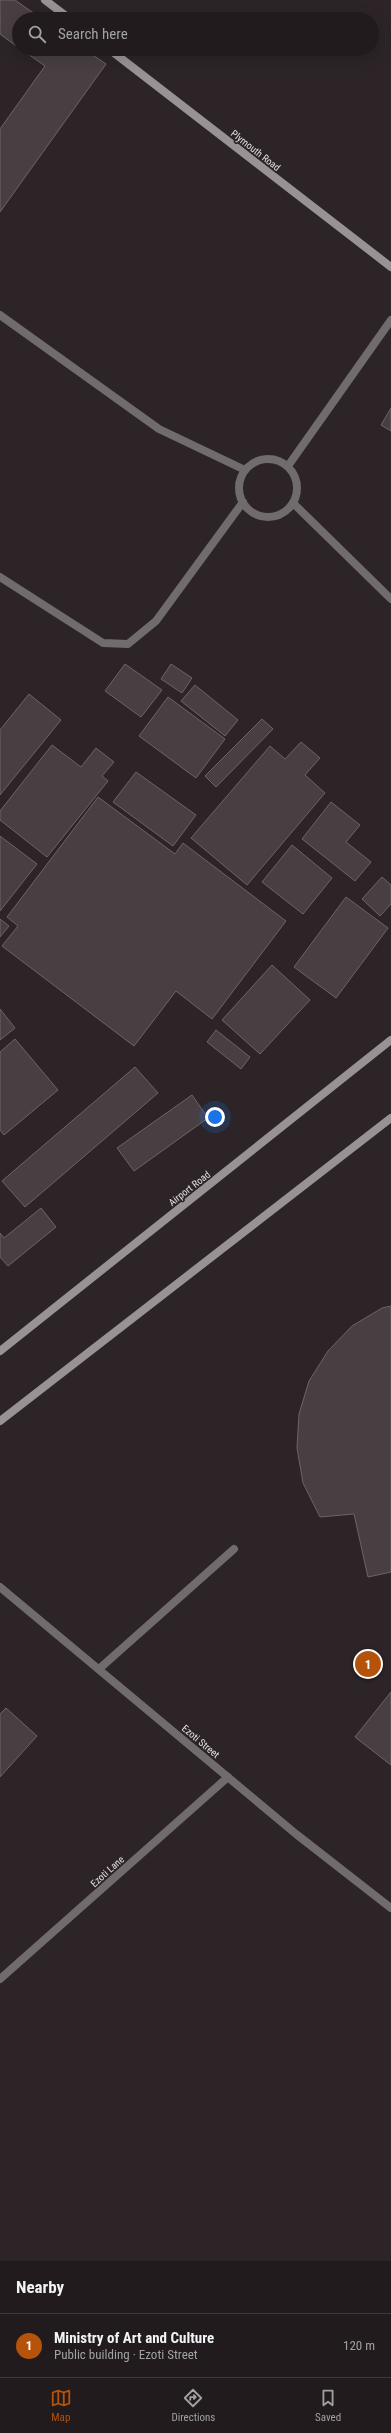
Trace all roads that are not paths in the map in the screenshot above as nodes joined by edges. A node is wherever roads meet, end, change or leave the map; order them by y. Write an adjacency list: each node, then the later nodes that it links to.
1 (45, 0): 2 (main road)
2 (61, 12)
3 (118, 56): 4 (main road, Plymouth Road)
4 (391, 267)
5 (0, 315): 8 (street)
6 (391, 320): 7 (street)
7 (288, 466): 8 (street); 10 (street)
8 (244, 470): 9 (street)
9 (243, 502): 10 (street); 11 (street)
10 (293, 503): 12 (street)
11 (0, 577)
12 (391, 599)
13 (391, 1040): 15 (main road, Airport Road)
14 (391, 1118): 16 (main road)
15 (0, 1350)
16 (0, 1421)
17 (234, 1549): 19 (street)
18 (0, 1587): 19 (street, Ezoti Street)
19 (98, 1669): 20 (street, Ezoti Street)
20 (228, 1777): 21 (street, Ezoti Street); 22 (street, Ezoti Lane)
21 (391, 1908)
22 (0, 1979)

